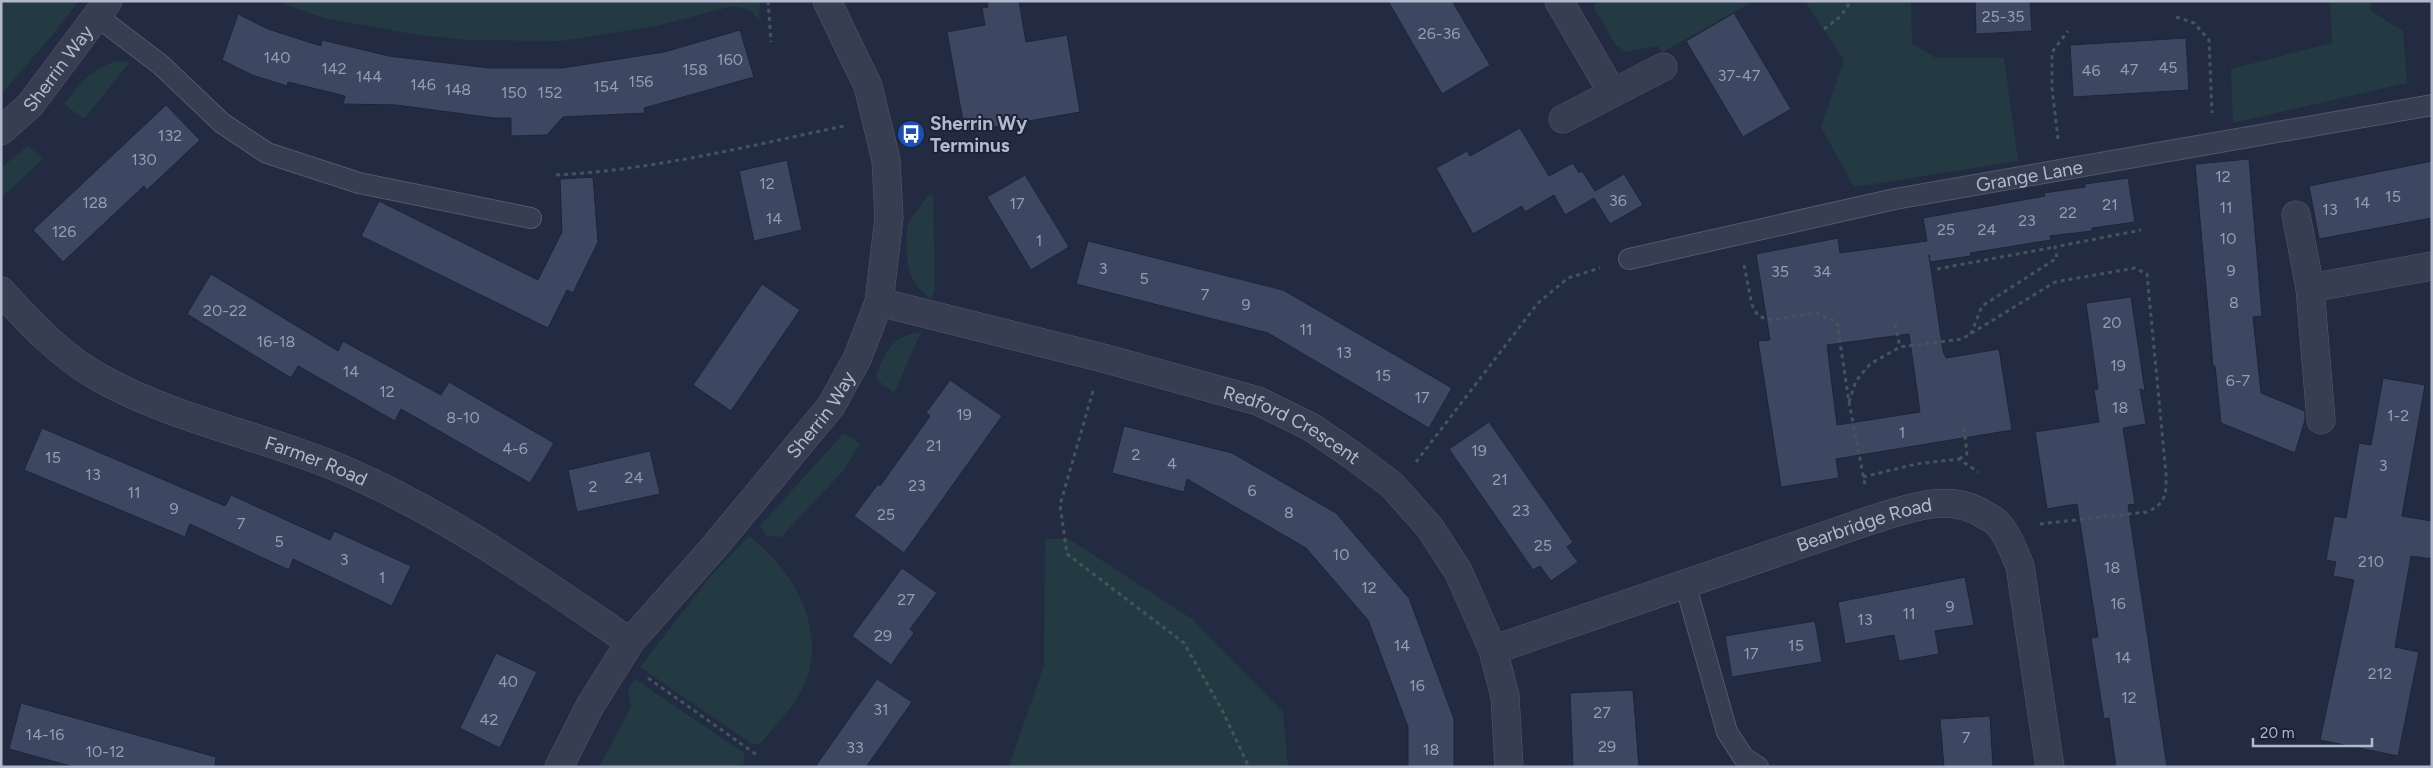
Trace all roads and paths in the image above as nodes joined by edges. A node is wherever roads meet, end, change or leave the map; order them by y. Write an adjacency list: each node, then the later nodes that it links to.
1 (768, 1): 9 (path)
2 (827, 1): 29 (street, Sherrin Way)
3 (1559, 1): 11 (street)
4 (1851, 1): 7 (path)
5 (103, 9): 15 (street, Sherrin Way); 20 (lane)
6 (2176, 18): 16 (path)
7 (1824, 29)
8 (2068, 31): 17 (path)
9 (771, 42)
10 (1663, 67): 11 (street)
11 (1612, 92): 13 (street)
12 (2432, 105): 16 (lane, Grange Lane)
13 (1563, 119)
14 (852, 125): 18 (path)
15 (1, 132)
16 (2213, 145): 17 (lane, Grange Lane)
17 (2062, 169): 22 (lane, Grange Lane)
18 (556, 174)
19 (2296, 215): 27 (street)
20 (531, 218)
21 (2141, 230): 23 (path)
22 (1738, 235): 24 (lane, Grange Lane); 34 (path)
23 (2054, 247): 26 (path); 31 (path)
24 (1629, 259): 40 (path)
25 (2432, 266): 27 (street)
26 (1937, 269)
27 (2310, 288): 35 (street)
28 (1, 291): 44 (street, Farmer Road)
29 (879, 302): 33 (street, Redford Crescent); 44 (street, Sherrin Way)
30 (1896, 324): 32 (path)
31 (1970, 334): 32 (path); 41 (path)
32 (1900, 347): 34 (path)
33 (1103, 358): 40 (street, Redford Crescent); 48 (path)
34 (1849, 402): 39 (path)
35 (2321, 420)
36 (1964, 426): 37 (path)
37 (1959, 459): 38 (path); 39 (path)
38 (1981, 474)
39 (1863, 477): 42 (path)
40 (1392, 485): 45 (street, Redford Crescent)
41 (2035, 518)
42 (1871, 520): 43 (street, Bearbridge Road); 51 (street, Bearbridge Road)
43 (1686, 583): 45 (street, Bearbridge Road); 50 (lane)
44 (625, 650): 46 (path); 47 (street, Sherrin Way)
45 (1493, 650): 49 (street, Redford Crescent)
46 (758, 755)
47 (559, 767)
48 (1249, 767)
49 (1509, 767)
50 (1758, 767)
51 (2050, 767)

